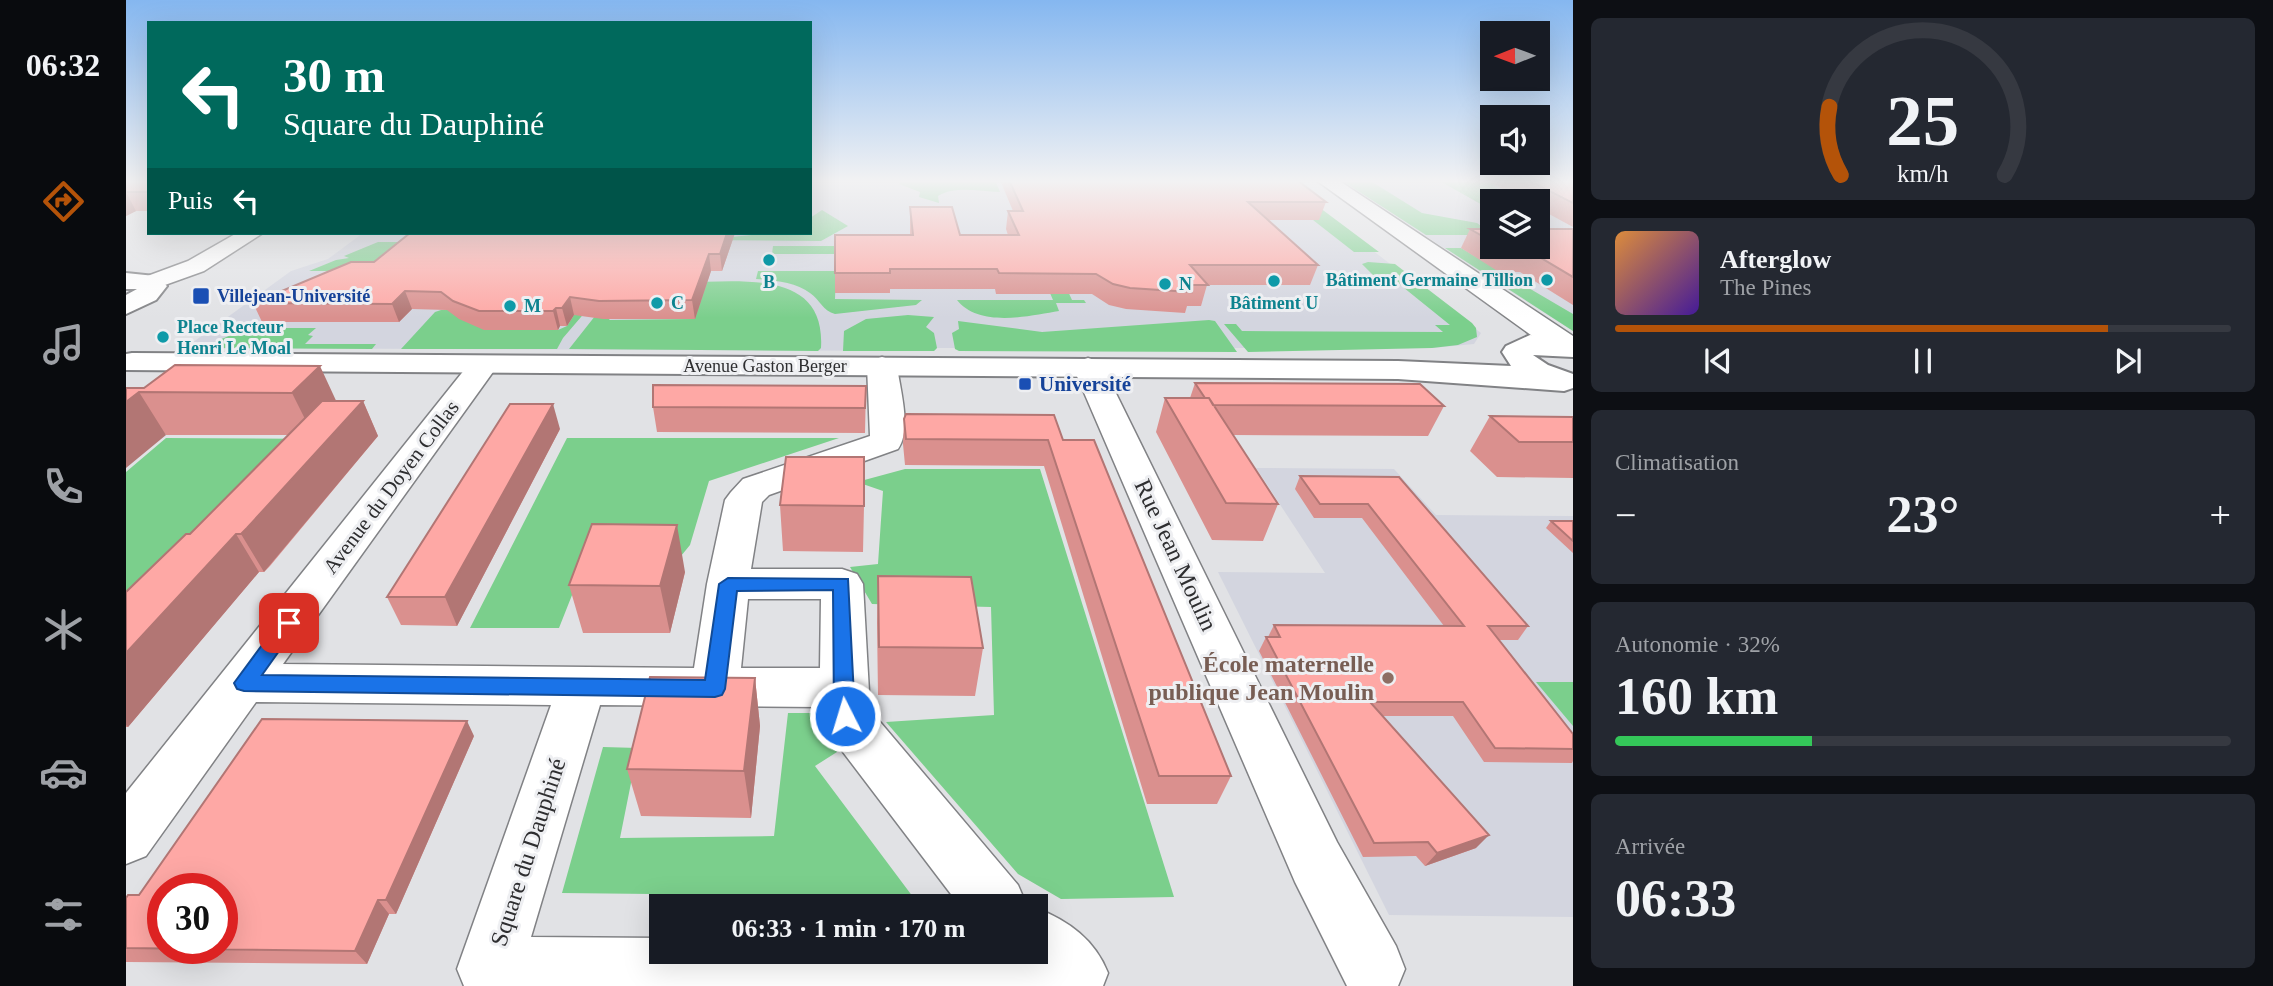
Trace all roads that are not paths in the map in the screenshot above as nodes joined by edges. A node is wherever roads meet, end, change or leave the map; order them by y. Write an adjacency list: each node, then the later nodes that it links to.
1 (1363, 226): 6 (street)
2 (1392, 226): 5 (street)
3 (249, 235): 4 (street)
4 (133, 294)
5 (1573, 348): 6 (street, Avenue Gaston Berger)
6 (1519, 349): 11 (street, Avenue Gaston Berger); 12 (street, Avenue Gaston Berger)
7 (128, 356): 8 (street, Avenue Gaston Berger)
8 (483, 365): 9 (street, Avenue Gaston Berger); 14 (street, Avenue du Doyen Collas)
9 (882, 366): 10 (street, Avenue Gaston Berger); 13 (street)
10 (1088, 368): 11 (street, Avenue Gaston Berger); 21 (street, Rue Jean Moulin)
11 (1398, 370): 12 (street, Avenue Gaston Berger)
12 (1568, 382)
13 (728, 584): 16 (street); 17 (street)
14 (244, 683): 15 (street); 18 (street, Avenue du Doyen Collas)
15 (582, 686): 17 (street); 20 (street, Square du Dauphiné)
16 (842, 688): 17 (street); 19 (street)
17 (715, 689)
18 (133, 819)
19 (987, 894)
20 (1056, 956)
21 (1373, 969)

